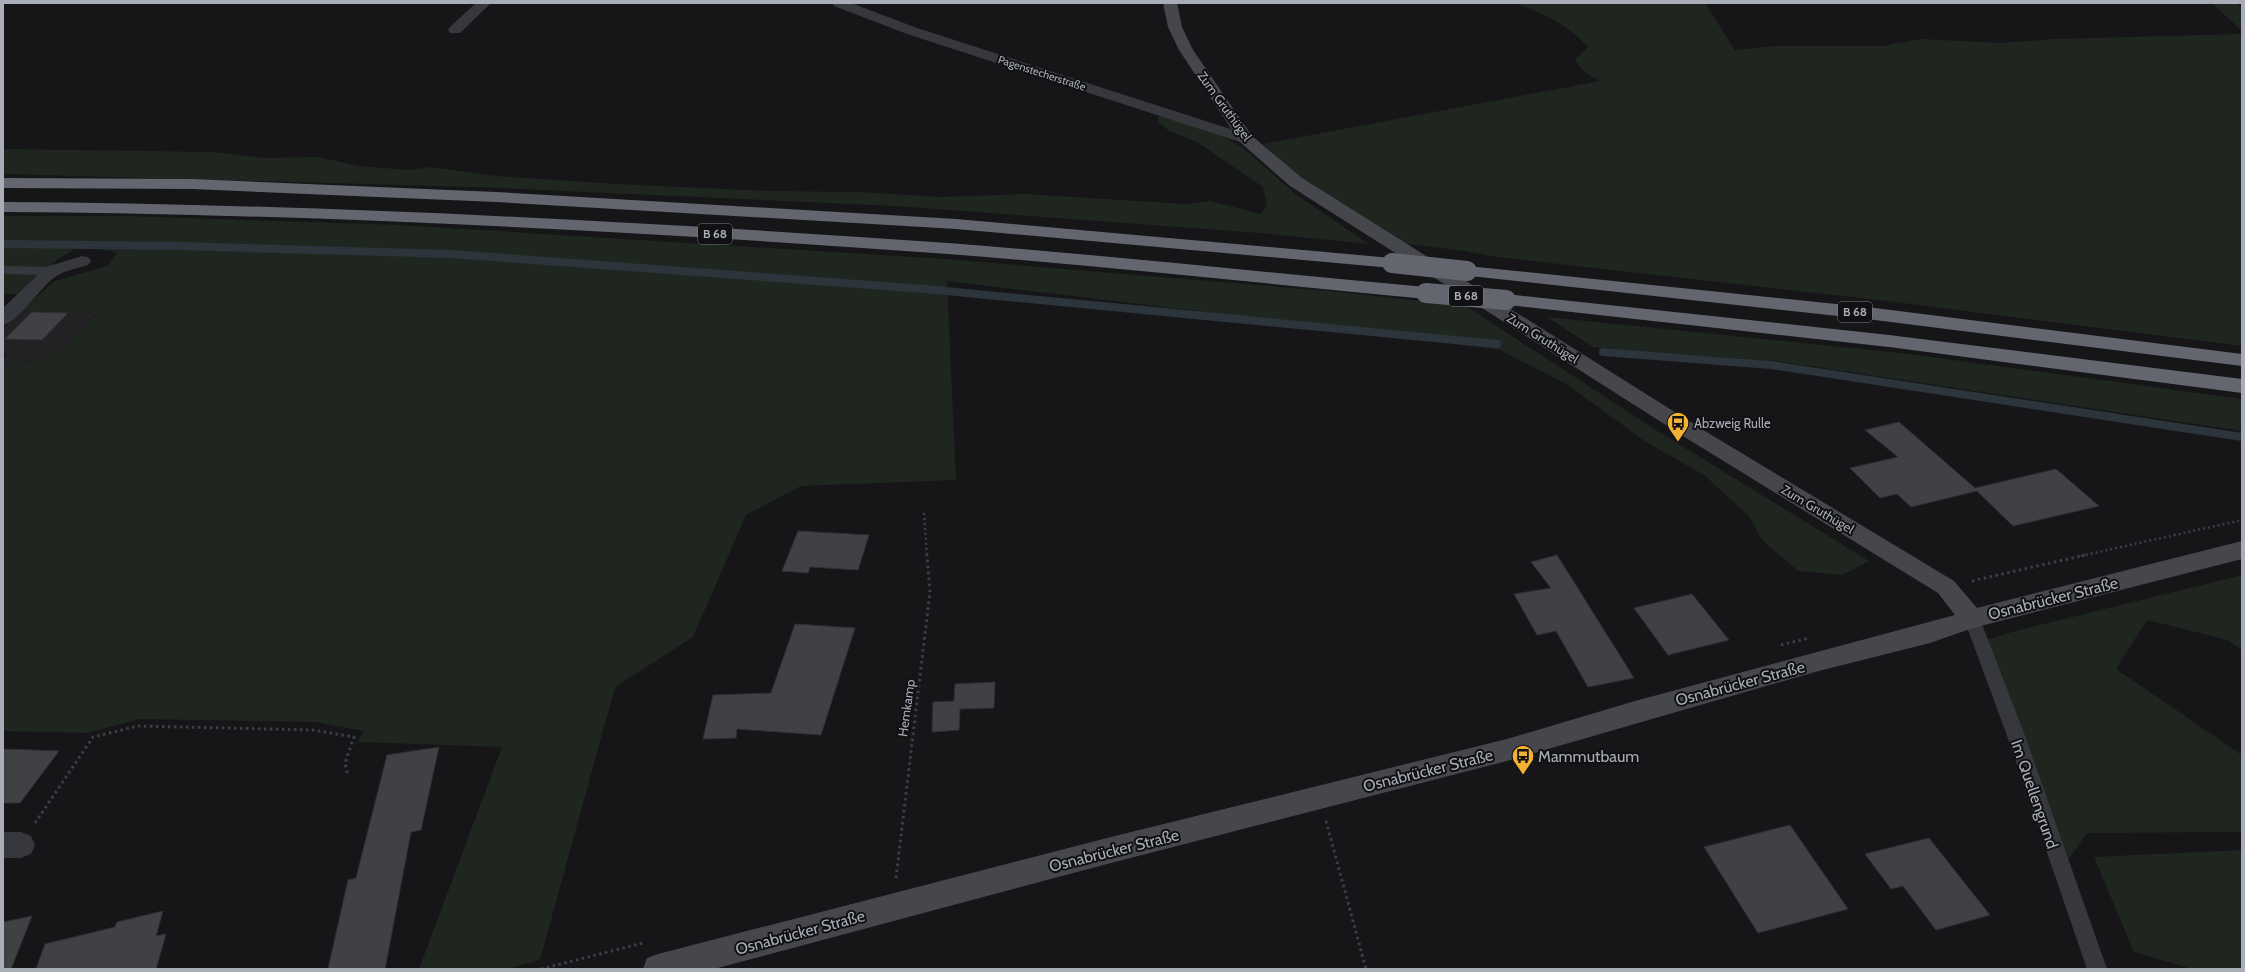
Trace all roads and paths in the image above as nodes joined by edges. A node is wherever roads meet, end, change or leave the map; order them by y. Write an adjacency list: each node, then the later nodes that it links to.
1 (484, 3): 4 (street)
2 (839, 3): 5 (street, Pagenstecherstraße)
3 (1170, 3): 5 (street, Zum Gruthügel)
4 (455, 30)
5 (1246, 139): 17 (street, Zum Gruthügel)
6 (3, 183): 12 (highway, B 68, bridge)
7 (3, 207): 13 (highway, B 68, bridge)
8 (82, 261): 10 (street)
9 (3, 270): 10 (lane)
10 (52, 271): 11 (street)
11 (3, 319)
12 (2242, 360)
13 (2242, 386)
14 (924, 513): 22 (path, Hemkamp)
15 (2242, 520): 17 (path)
16 (2242, 550): 18 (street, Osnabrücker Straße)
17 (1946, 587): 18 (street, Zum Gruthügel)
18 (1972, 619): 20 (street, Osnabrücker Straße); 25 (lane, Im Quellengrund)
19 (348, 776): 21 (path)
20 (1318, 798): 22 (street, Osnabrücker Straße); 24 (path)
21 (12, 845)
22 (899, 906): 23 (street, Osnabrücker Straße)
23 (658, 969)
24 (1366, 969)
25 (2097, 969)

